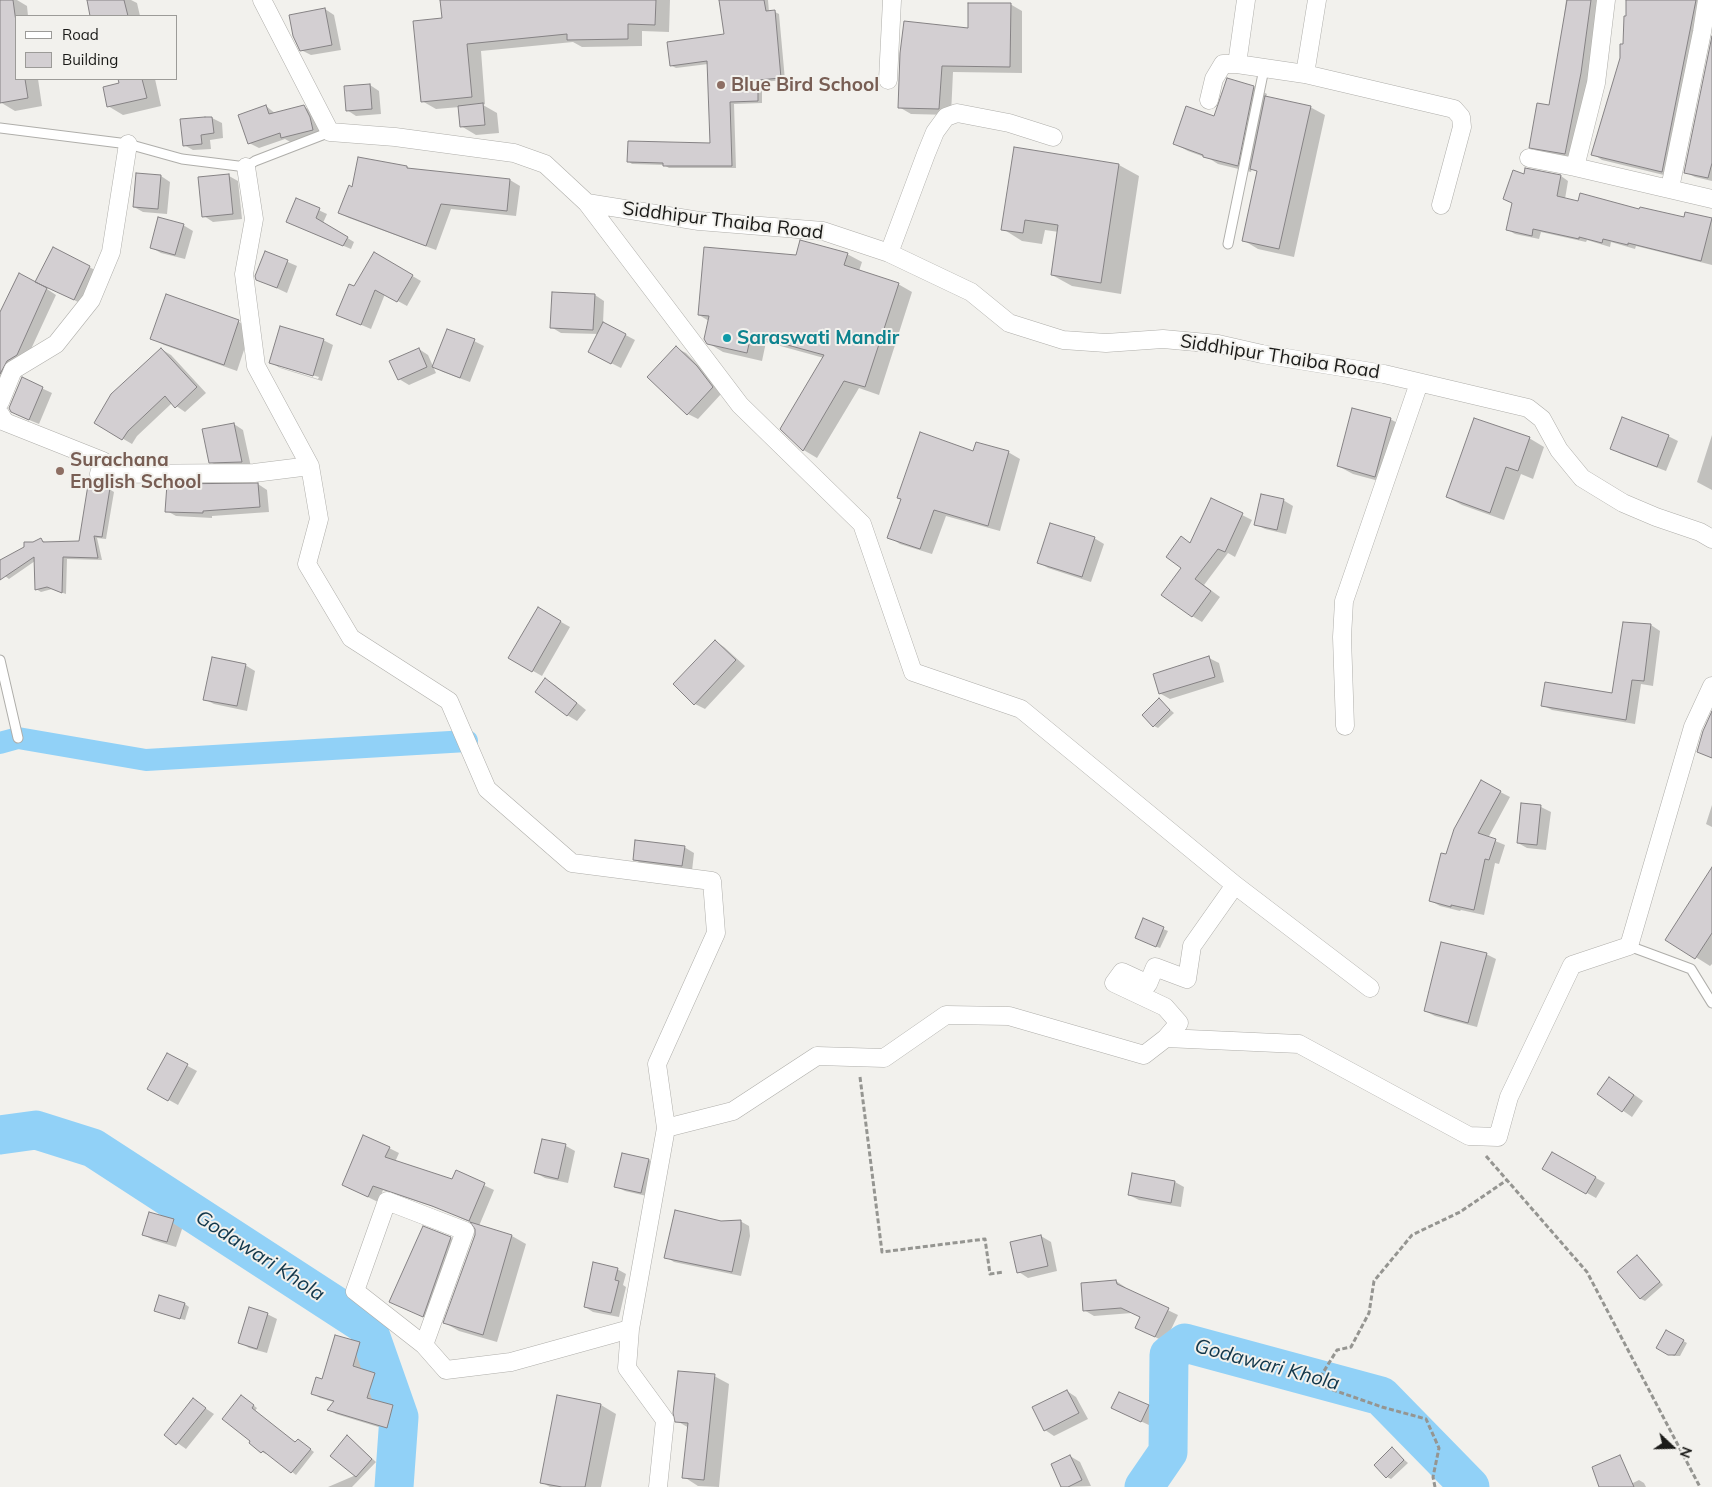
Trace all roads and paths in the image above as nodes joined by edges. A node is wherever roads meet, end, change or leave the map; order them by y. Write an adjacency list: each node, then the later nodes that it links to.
1 (262, 0): 13 (street)
2 (892, 0): 10 (street)
3 (1246, 0): 7 (street)
4 (1317, 0): 9 (street)
5 (1606, 0): 18 (street)
6 (1707, 0): 19 (street)
7 (1237, 64): 8 (street); 11 (street)
8 (1264, 69): 9 (street); 23 (lane)
9 (1305, 74): 22 (street)
10 (888, 80)
11 (1209, 100)
12 (0, 128): 15 (lane)
13 (330, 132): 17 (lane); 21 (street)
14 (1053, 137): 24 (street)
15 (128, 144): 17 (lane); 26 (street)
16 (1529, 158): 18 (street)
17 (246, 166): 28 (street)
18 (1575, 167): 19 (street)
19 (1670, 188): 20 (street)
20 (1712, 198)
21 (587, 203): 24 (street, Siddhipur Thaiba Road); 34 (street)
22 (1441, 206)
23 (1228, 244)
24 (889, 253): 25 (street, Siddhipur Thaiba Road)
25 (1419, 383): 29 (street, Siddhipur Thaiba Road); 32 (street)
26 (0, 402)
27 (0, 414): 28 (street)
28 (310, 466): 40 (street)
29 (1712, 539)
30 (0, 660): 33 (lane)
31 (1712, 686): 35 (street)
32 (1345, 726)
33 (18, 738)
34 (1235, 885): 36 (street); 38 (street)
35 (1629, 946): 37 (lane); 41 (street)
36 (1370, 988)
37 (1712, 1003)
38 (1166, 1038): 40 (street); 41 (street)
39 (859, 1069): 43 (path)
40 (666, 1128): 44 (street)
41 (1469, 1136): 42 (path)
42 (1507, 1180): 47 (path); 48 (path)
43 (1004, 1272)
44 (630, 1329): 45 (street); 46 (street)
45 (424, 1345): 45 (street)
46 (658, 1487)
47 (1435, 1487)
48 (1700, 1487)

